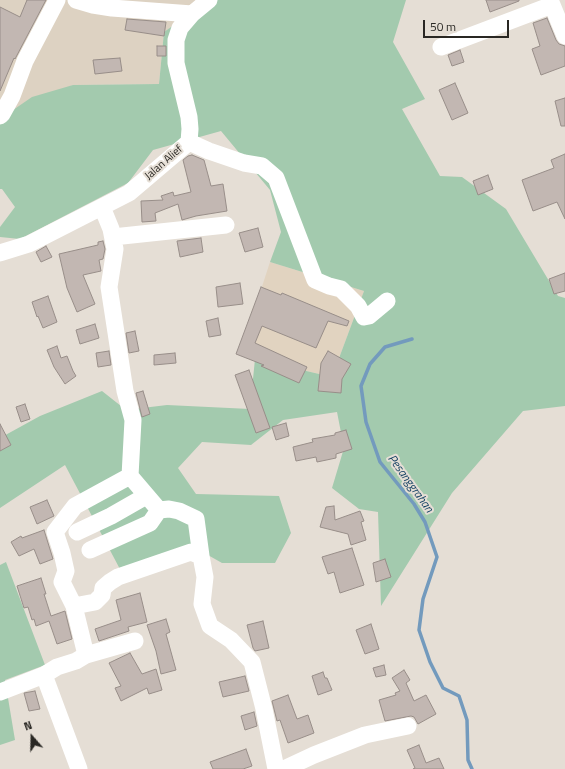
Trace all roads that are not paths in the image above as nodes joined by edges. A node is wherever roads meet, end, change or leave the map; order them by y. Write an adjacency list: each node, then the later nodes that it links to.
1 (57, 0): 8 (street)
2 (76, 0): 5 (street)
3 (209, 0): 5 (street, Jalan Alief)
4 (551, 2): 6 (street); 7 (street)
5 (192, 14): 9 (street, Jalan Alief)
6 (565, 36)
7 (441, 47)
8 (0, 116)
9 (188, 142): 10 (street, Jalan Alief); 14 (street)
10 (102, 207): 12 (street); 13 (street, Jalan Alief)
11 (226, 225): 12 (street)
12 (113, 237): 15 (street)
13 (0, 253)
14 (387, 301)
15 (130, 476): 16 (street); 21 (street)
16 (146, 496): 17 (street); 18 (street)
17 (158, 510): 19 (street); 20 (street)
18 (77, 532)
19 (90, 550)
20 (201, 556): 21 (street); 28 (street)
21 (74, 606): 23 (street)
22 (135, 641): 23 (street)
23 (86, 655): 24 (street)
24 (44, 675): 25 (street); 27 (street)
25 (0, 692)
26 (408, 726): 29 (street)
27 (79, 769)
28 (276, 769)
29 (284, 769)

